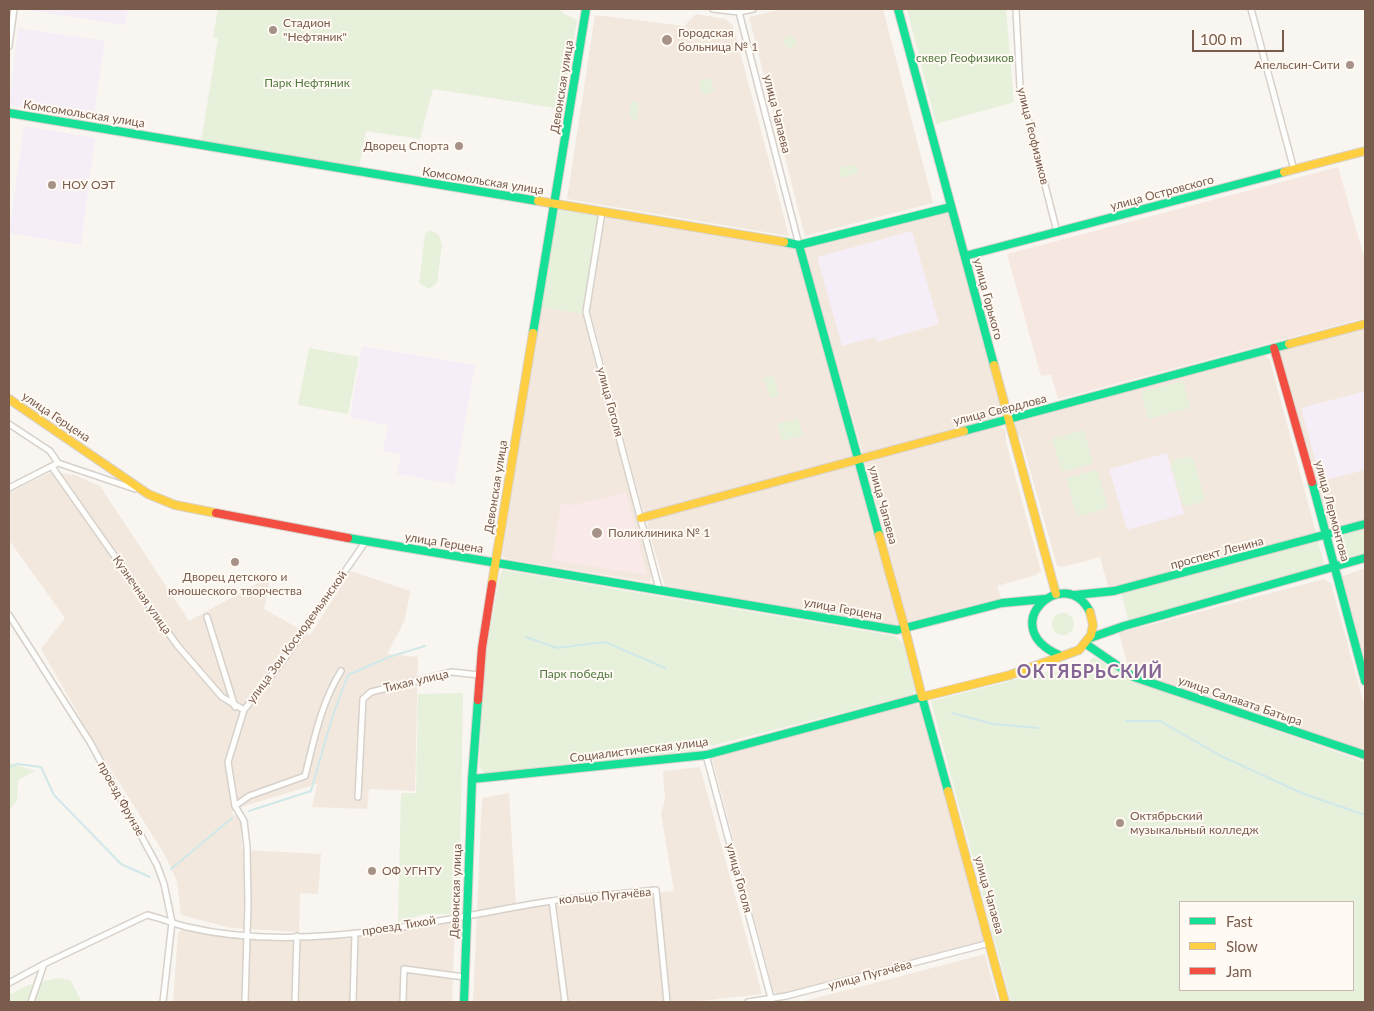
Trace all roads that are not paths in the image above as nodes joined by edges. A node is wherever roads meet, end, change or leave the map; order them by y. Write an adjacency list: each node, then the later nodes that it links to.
1 (14, 9): 9 (street)
2 (586, 9): 13 (street, Девонская улица)
3 (713, 9): 8 (street)
4 (752, 9): 8 (street)
5 (898, 9): 14 (street, улица Горького)
6 (1016, 9): 16 (street, улица Геофизиков)
7 (1251, 9): 12 (street)
8 (739, 12): 17 (street, улица Чапаева)
9 (9, 46)
10 (9, 113): 13 (street, Комсомольская улица)
11 (1365, 151): 12 (street, улица Островского)
12 (1294, 170): 16 (street, улица Островского)
13 (554, 204): 15 (street, Комсомольская улица); 34 (street, Девонская улица)
14 (951, 206): 17 (street, Комсомольская улица); 18 (street, улица Горького)
15 (602, 212): 17 (street, Комсомольская улица); 29 (street, улица Гоголя)
16 (1057, 232): 18 (street, улица Островского)
17 (799, 245): 24 (street, улица Чапаева)
18 (965, 256): 22 (street, улица Горького)
19 (1365, 324): 20 (street, улица Свердлова)
20 (1274, 348): 22 (street, улица Свердлова); 31 (street, улица Лермонтова)
21 (9, 399): 28 (street, улица Герцена)
22 (1009, 419): 24 (street, улица Свердлова); 37 (street, улица Горького)
23 (9, 424): 25 (street)
24 (858, 459): 29 (street, улица Свердлова); 42 (street, улица Чапаева)
25 (58, 463): 26 (street); 28 (street)
26 (52, 467): 27 (street); 49 (street, Кузнечная улица)
27 (9, 488)
28 (148, 494): 32 (street, улица Герцена)
29 (641, 518): 36 (street, улица Гоголя)
30 (1365, 524): 31 (street, проспект Ленина)
31 (1326, 535): 35 (street, улица Лермонтова); 38 (street, проспект Ленина)
32 (366, 541): 34 (street, улица Герцена); 50 (street, улица Зои Космодемьянской)
33 (1365, 558): 35 (street)
34 (495, 563): 36 (street, улица Герцена); 46 (street, Девонская улица)
35 (1335, 566): 43 (street); 47 (street, улица Лермонтова)
36 (659, 589): 42 (street, улица Герцена)
37 (1056, 594): 38 (street); 39 (street)
38 (1072, 595): 43 (street)
39 (1045, 599): 42 (street); 44 (street)
40 (9, 615): 58 (street, проезд Фрунзе)
41 (207, 617): 49 (street)
42 (905, 629): 48 (street, улица Чапаева)
43 (1088, 641): 44 (street); 52 (street, улица Салавата Батыра)
44 (1059, 655): 48 (street)
45 (341, 671): 55 (street)
46 (479, 675): 53 (street, Девонская улица); 54 (street, Тихая улица)
47 (1365, 681)
48 (922, 698): 51 (street, Социалистическая улица); 62 (street, улица Чапаева)
49 (235, 707): 50 (street, Кузнечная улица)
50 (244, 710): 55 (street, улица Зои Космодемьянской)
51 (706, 755): 53 (street, Социалистическая улица); 66 (street, улица Гоголя)
52 (1365, 755)
53 (472, 780): 57 (street, Девонская улица)
54 (358, 798)
55 (235, 806): 60 (street, улица Зои Космодемьянской)
56 (552, 901): 57 (street, кольцо Пугачёва); 74 (street); 75 (street, кольцо Пугачёва)
57 (470, 916): 59 (street, проезд Тихой); 64 (street, Девонская улица)
58 (172, 922): 60 (street, проезд Тихой); 63 (street, проезд Тихой); 68 (street, проезд Фрунзе)
59 (356, 933): 61 (street, проезд Тихой); 71 (street)
60 (246, 936): 61 (street, проезд Тихой); 69 (street, улица Зои Космодемьянской)
61 (297, 936): 70 (street)
62 (990, 943): 66 (street, улица Пугачёва); 77 (street, улица Чапаева)
63 (44, 964): 65 (street, проезд Тихой); 67 (street)
64 (464, 977): 72 (street); 73 (street, Девонская улица)
65 (9, 983)
66 (772, 1000): 76 (street, улица Пугачёва)
67 (31, 1002)
68 (163, 1002)
69 (245, 1002)
70 (296, 1002)
71 (353, 1002)
72 (403, 1002)
73 (464, 1002)
74 (565, 1002)
75 (667, 1002)
76 (748, 1002)
77 (1006, 1002)

